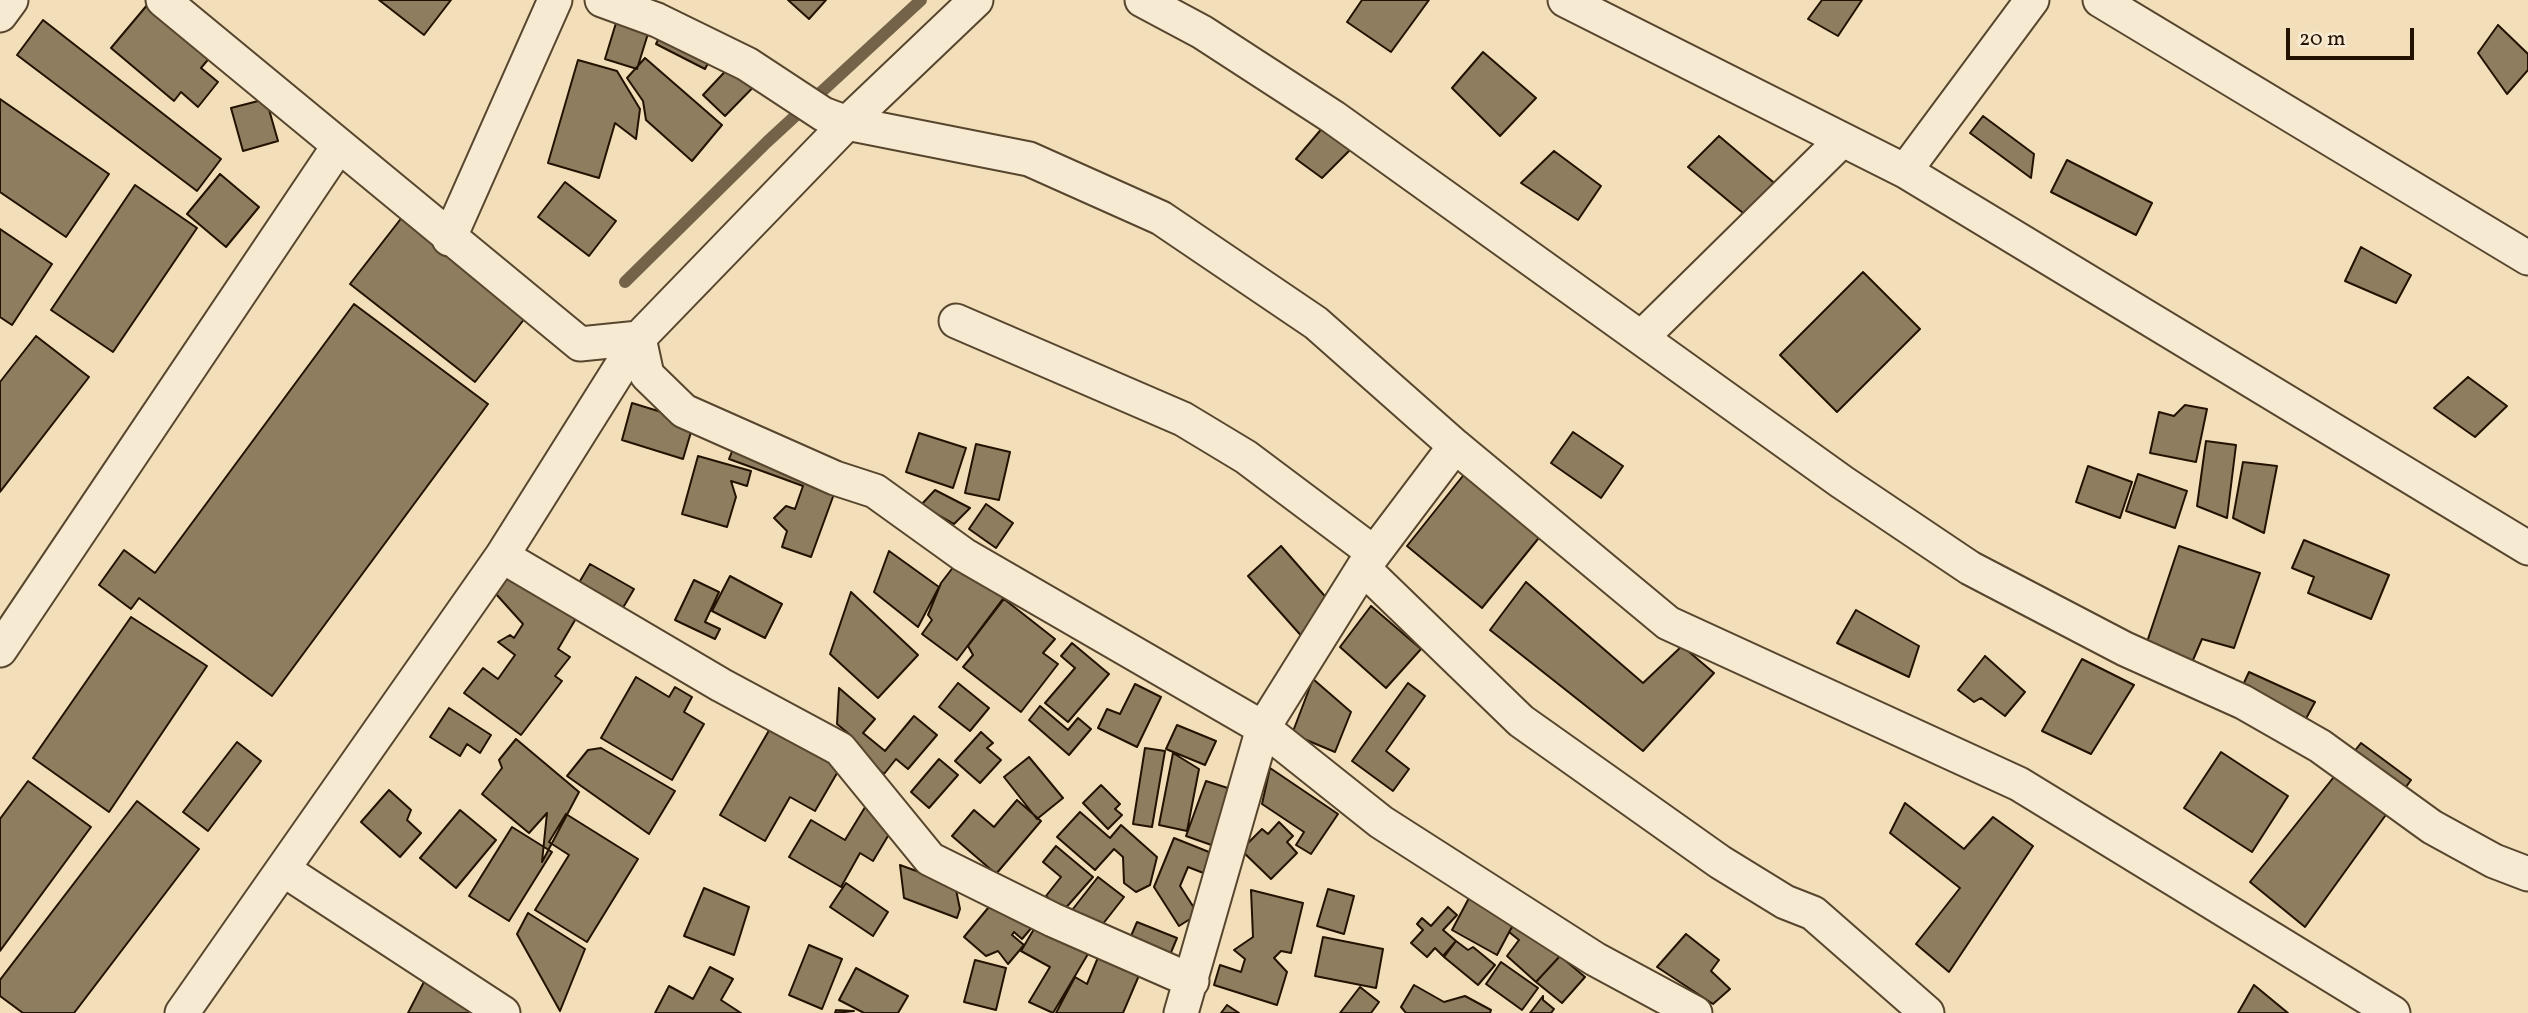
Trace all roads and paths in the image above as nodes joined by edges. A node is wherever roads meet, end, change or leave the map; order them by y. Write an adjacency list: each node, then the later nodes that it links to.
1 (11, 0): 10 (street)
2 (163, 0): 13 (street)
3 (555, 0): 15 (street)
4 (602, 0): 11 (street)
5 (976, 0): 11 (street)
6 (1142, 0): 18 (street)
7 (1565, 0): 12 (street)
8 (2032, 0): 14 (street)
9 (2100, 0): 16 (street)
10 (0, 15)
11 (835, 118): 19 (street); 20 (street)
12 (1842, 139): 14 (street); 18 (street)
13 (338, 147): 15 (street); 24 (street)
14 (1905, 171): 21 (street)
15 (449, 239): 19 (street)
16 (2528, 258)
17 (957, 321): 23 (street)
18 (1642, 337): 27 (street)
19 (639, 338): 22 (street); 25 (street)
20 (1455, 446): 23 (street); 34 (street)
21 (2528, 548)
22 (502, 556): 26 (street); 28 (street)
23 (1368, 560): 25 (street); 33 (street)
24 (0, 650)
25 (1263, 729): 28 (street); 32 (street)
26 (284, 870): 29 (street); 30 (street)
27 (2528, 874)
28 (1192, 981): 31 (street)
29 (183, 1013)
30 (503, 1013)
31 (1181, 1013)
32 (1695, 1013)
33 (1927, 1013)
34 (2393, 1013)

